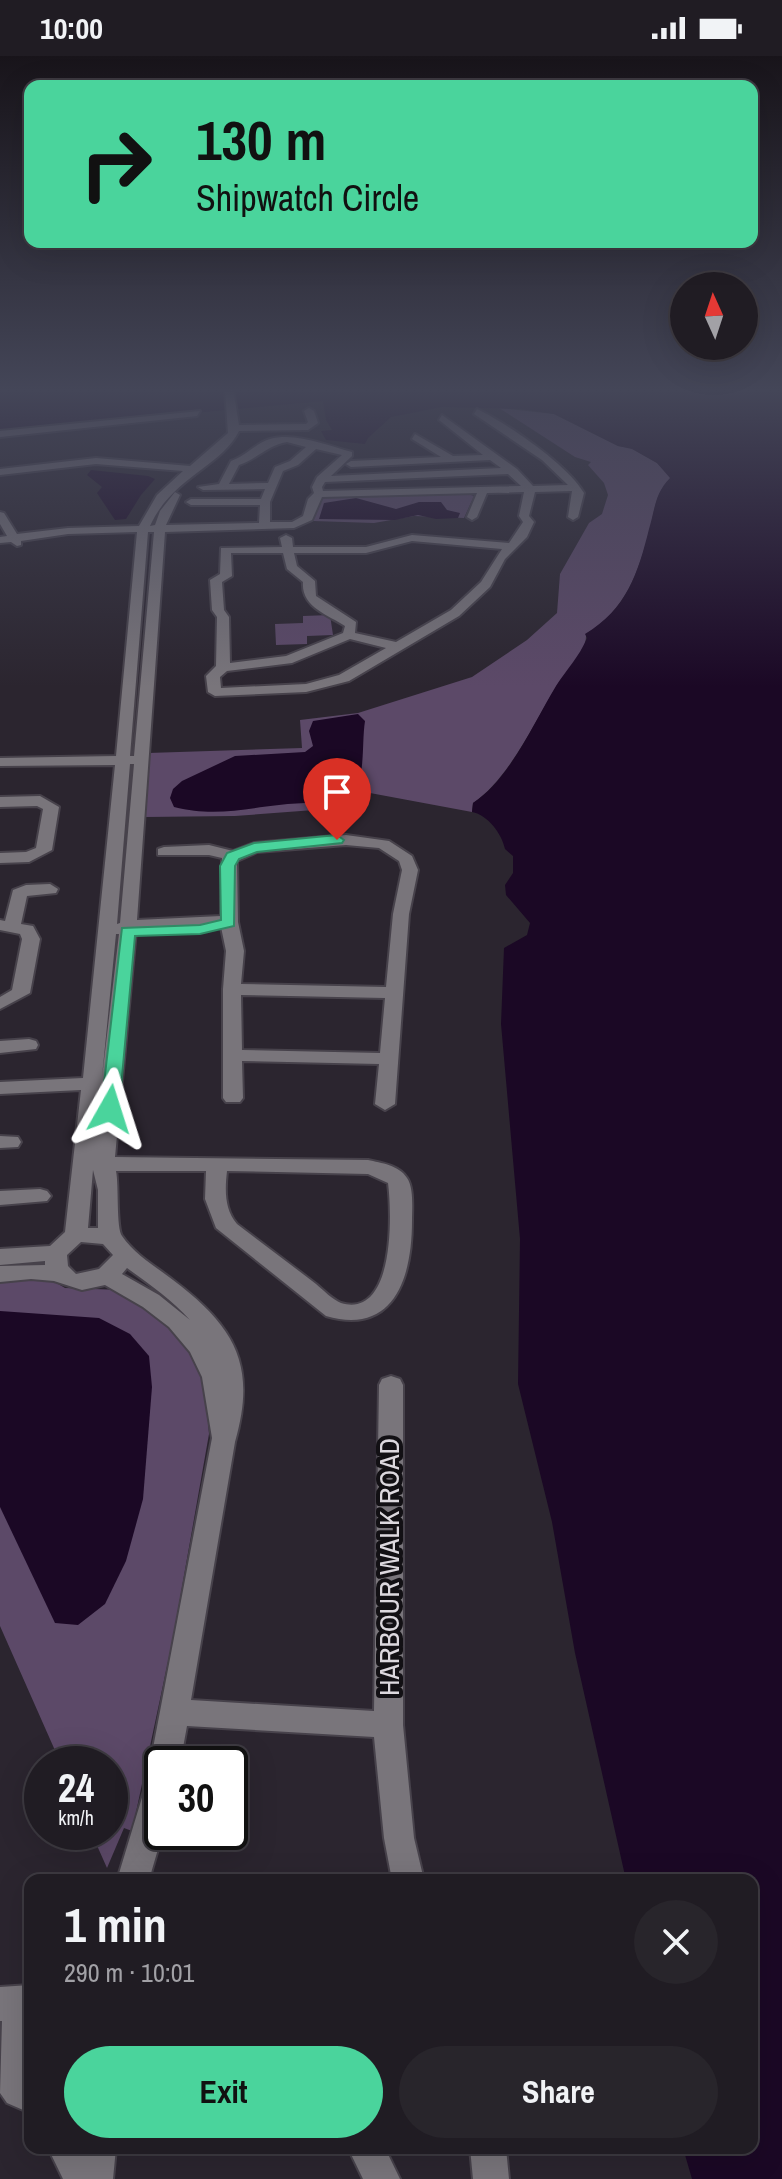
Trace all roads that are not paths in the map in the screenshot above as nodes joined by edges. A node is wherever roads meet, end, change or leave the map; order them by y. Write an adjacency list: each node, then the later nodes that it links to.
1 (171, 488): 19 (street)
2 (180, 488): 18 (street)
3 (270, 488): 11 (street)
4 (317, 488): 9 (street)
5 (573, 488): 8 (street)
6 (576, 488): 14 (street)
7 (480, 489): 8 (street); 9 (street); 13 (street)
8 (530, 489): 22 (street)
9 (319, 494): 17 (street)
10 (191, 502): 11 (street)
11 (265, 502): 16 (street)
12 (0, 515): 20 (street)
13 (472, 517)
14 (573, 517)
15 (183, 519): 16 (street)
16 (264, 523): 17 (street); 18 (street)
17 (283, 527): 23 (street)
18 (160, 531): 19 (street); 24 (street)
19 (142, 532): 20 (street); 24 (street)
20 (16, 540): 21 (street)
21 (0, 543)
22 (509, 546): 23 (street); 28 (street)
23 (289, 549): 27 (street); 29 (street)
24 (149, 563): 25 (street); 26 (street)
25 (152, 632): 26 (street); 30 (street)
26 (134, 633): 30 (street)
27 (348, 635): 28 (street); 29 (street)
28 (399, 647): 29 (street)
29 (223, 667)
30 (137, 689): 32 (street)
31 (0, 762): 32 (street)
32 (131, 763): 33 (street); 41 (street); 42 (street)
33 (0, 769)
34 (0, 802): 37 (street)
35 (164, 852): 36 (street)
36 (233, 856): 39 (street); 44 (street)
37 (0, 858)
38 (50, 889): 40 (street)
39 (229, 922): 41 (street); 43 (street)
40 (6, 926): 45 (street)
41 (128, 929): 42 (street); 50 (street)
42 (108, 930): 51 (street)
43 (232, 989): 44 (street); 48 (street)
44 (394, 993): 49 (street)
45 (0, 1004)
46 (29, 1045): 47 (street)
47 (0, 1047)
48 (233, 1055): 49 (street); 53 (street)
49 (389, 1059): 54 (street)
50 (113, 1082): 51 (street); 55 (street)
51 (90, 1083): 52 (street); 57 (street)
52 (0, 1088)
53 (233, 1098)
54 (385, 1104)
55 (104, 1164): 56 (street); 57 (street); 61 (street)
56 (218, 1164): 56 (street)
57 (82, 1165): 60 (street)
58 (40, 1196): 59 (street)
59 (0, 1198)
60 (76, 1235): 61 (street); 64 (street)
61 (109, 1236): 62 (street)
62 (124, 1255): 66 (street); 68 (street)
63 (0, 1257): 64 (street)
64 (57, 1264): 65 (street); 66 (street)
65 (0, 1274)
66 (108, 1277): 68 (street)
67 (391, 1385): 70 (street, HARBOUR WALK ROAD)
68 (223, 1442): 69 (street)
69 (172, 1712): 70 (street, HARBOUR WALK ROAD); 71 (street)
70 (388, 1725): 74 (street)
71 (167, 1746)
72 (144, 1842): 73 (street)
73 (135, 1874)
74 (407, 1874)
75 (24, 2002): 76 (street)
76 (0, 2004)
77 (24, 2019): 78 (street)
78 (12, 2076)
79 (69, 2154): 83 (street)
80 (97, 2154): 84 (street)
81 (369, 2154): 85 (street)
82 (489, 2154): 86 (street)
83 (82, 2179)
84 (95, 2179)
85 (382, 2179)
86 (491, 2179)

